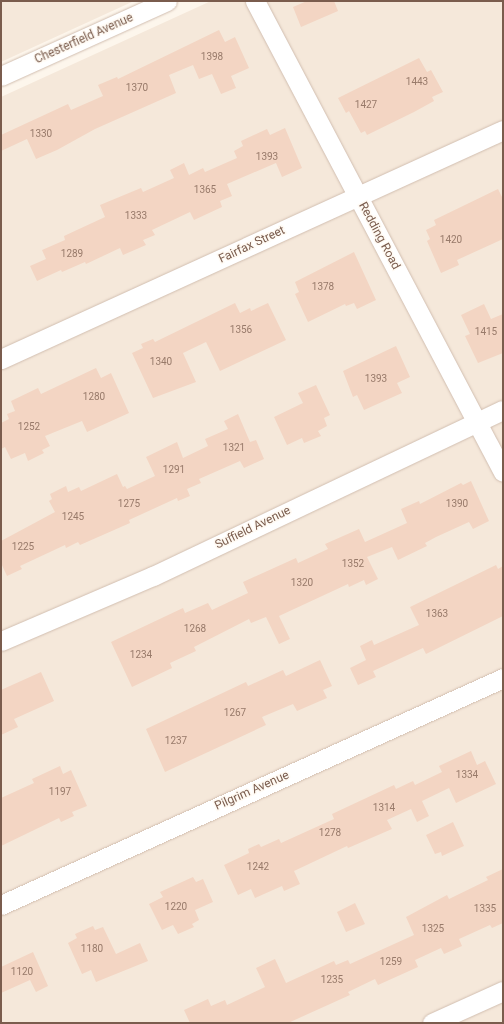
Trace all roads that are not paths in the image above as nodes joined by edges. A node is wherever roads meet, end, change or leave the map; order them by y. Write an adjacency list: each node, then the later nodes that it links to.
1 (167, 1): 3 (street, Chesterfield Avenue)
2 (255, 1): 5 (street, Redding Road)
3 (1, 76)
4 (503, 130): 5 (street, Fairfax Street)
5 (357, 196): 6 (street, Fairfax Street); 8 (street, Redding Road)
6 (1, 359)
7 (503, 410): 8 (street, Suffield Avenue)
8 (476, 422): 9 (street, Redding Road); 10 (street, Suffield Avenue)
9 (503, 472)
10 (1, 641)
11 (503, 678): 12 (street, Pilgrim Avenue)
12 (1, 905)
13 (503, 991): 14 (street)
14 (432, 1023)

